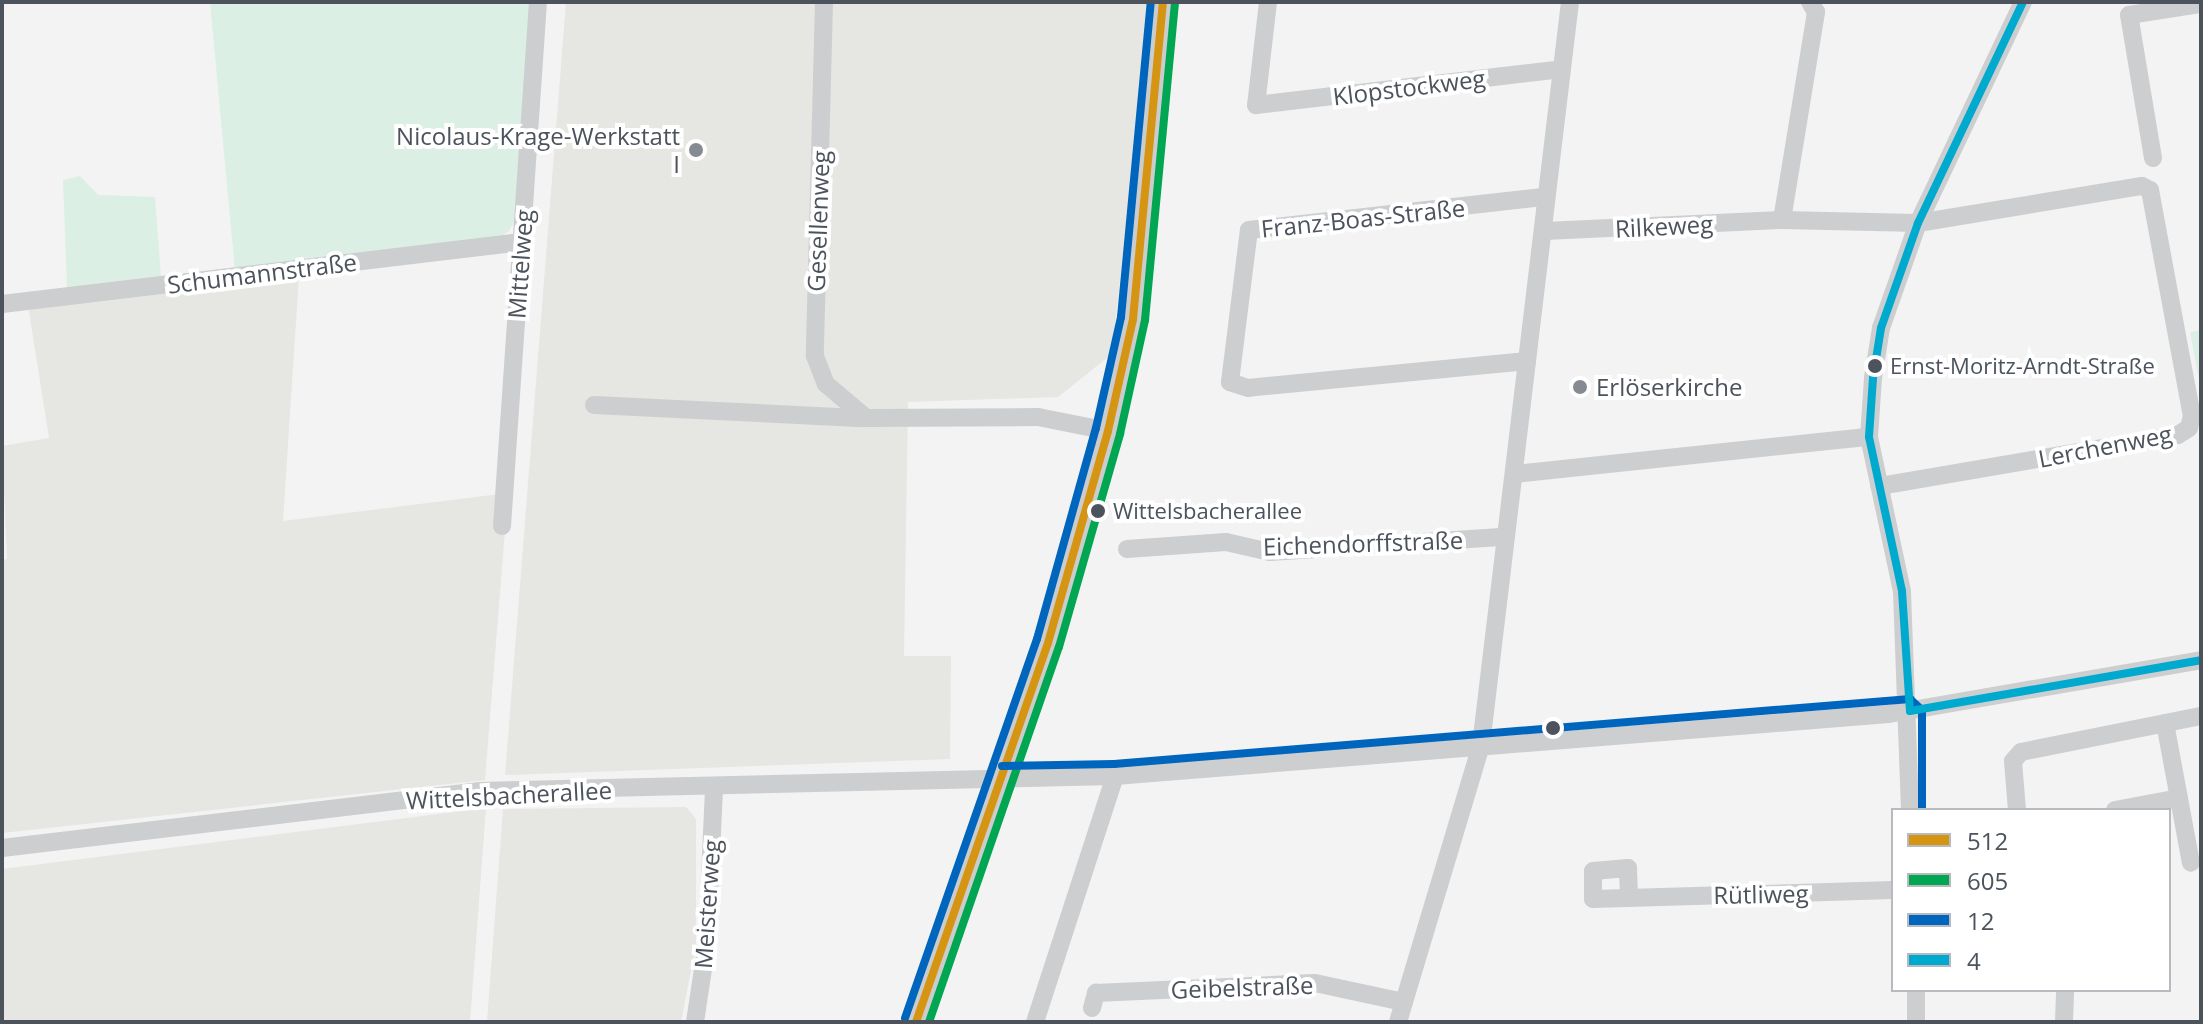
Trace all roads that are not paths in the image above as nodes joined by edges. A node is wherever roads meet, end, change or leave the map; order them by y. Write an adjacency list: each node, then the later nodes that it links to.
1 (538, 2): 15 (street, Mittelweg)
2 (824, 2): 19 (street, Gesellenweg)
3 (1163, 2): 20 (main road)
4 (1268, 2): 9 (street, Klopstockweg)
5 (1570, 2): 9 (street)
6 (1810, 2): 12 (street)
7 (2023, 2): 13 (street)
8 (2200, 3): 10 (street)
9 (1562, 69): 11 (street)
10 (2153, 158)
11 (1545, 197): 14 (street); 17 (street, Franz-Boas-Straße)
12 (1782, 220): 13 (street, Rilkeweg); 14 (street, Rilkeweg)
13 (1918, 223): 21 (street); 23 (street, Lerchenweg)
14 (1545, 231): 17 (street)
15 (522, 242): 16 (street, Schumannstraße); 24 (street, Mittelweg)
16 (2, 304)
17 (1527, 361): 22 (street)
18 (594, 405): 19 (street)
19 (866, 418): 20 (street)
20 (1108, 431): 33 (main road)
21 (1869, 437): 22 (street); 23 (street)
22 (1514, 474): 25 (street)
23 (1879, 486): 28 (street)
24 (502, 526)
25 (1505, 537): 26 (street, Eichendorffstraße); 31 (street)
26 (1127, 549)
27 (2201, 660): 28 (street, Wittelsbacherallee)
28 (1910, 711): 31 (street, Wittelsbacherallee); 36 (street)
29 (2201, 716): 30 (street)
30 (2165, 723): 35 (street); 37 (street)
31 (1481, 745): 32 (street, Wittelsbacherallee); 45 (street)
32 (1115, 776): 33 (street, Wittelsbacherallee); 49 (street)
33 (1002, 778): 34 (street, Wittelsbacherallee); 48 (main road)
34 (714, 786): 39 (street, Wittelsbacherallee); 47 (street, Meisterweg)
35 (2179, 798): 38 (street); 40 (street)
36 (1910, 808)
37 (2017, 808)
38 (2126, 808)
39 (2, 848)
40 (2191, 863)
41 (1891, 890): 42 (street, Rütliweg)
42 (1629, 897)
43 (1916, 992): 51 (street)
44 (2065, 992): 52 (street)
45 (1404, 1002): 46 (street, Geibelstraße); 50 (street)
46 (1092, 1008)
47 (695, 1022)
48 (916, 1022)
49 (1035, 1022)
50 (1398, 1022)
51 (1916, 1022)
52 (2064, 1022)

